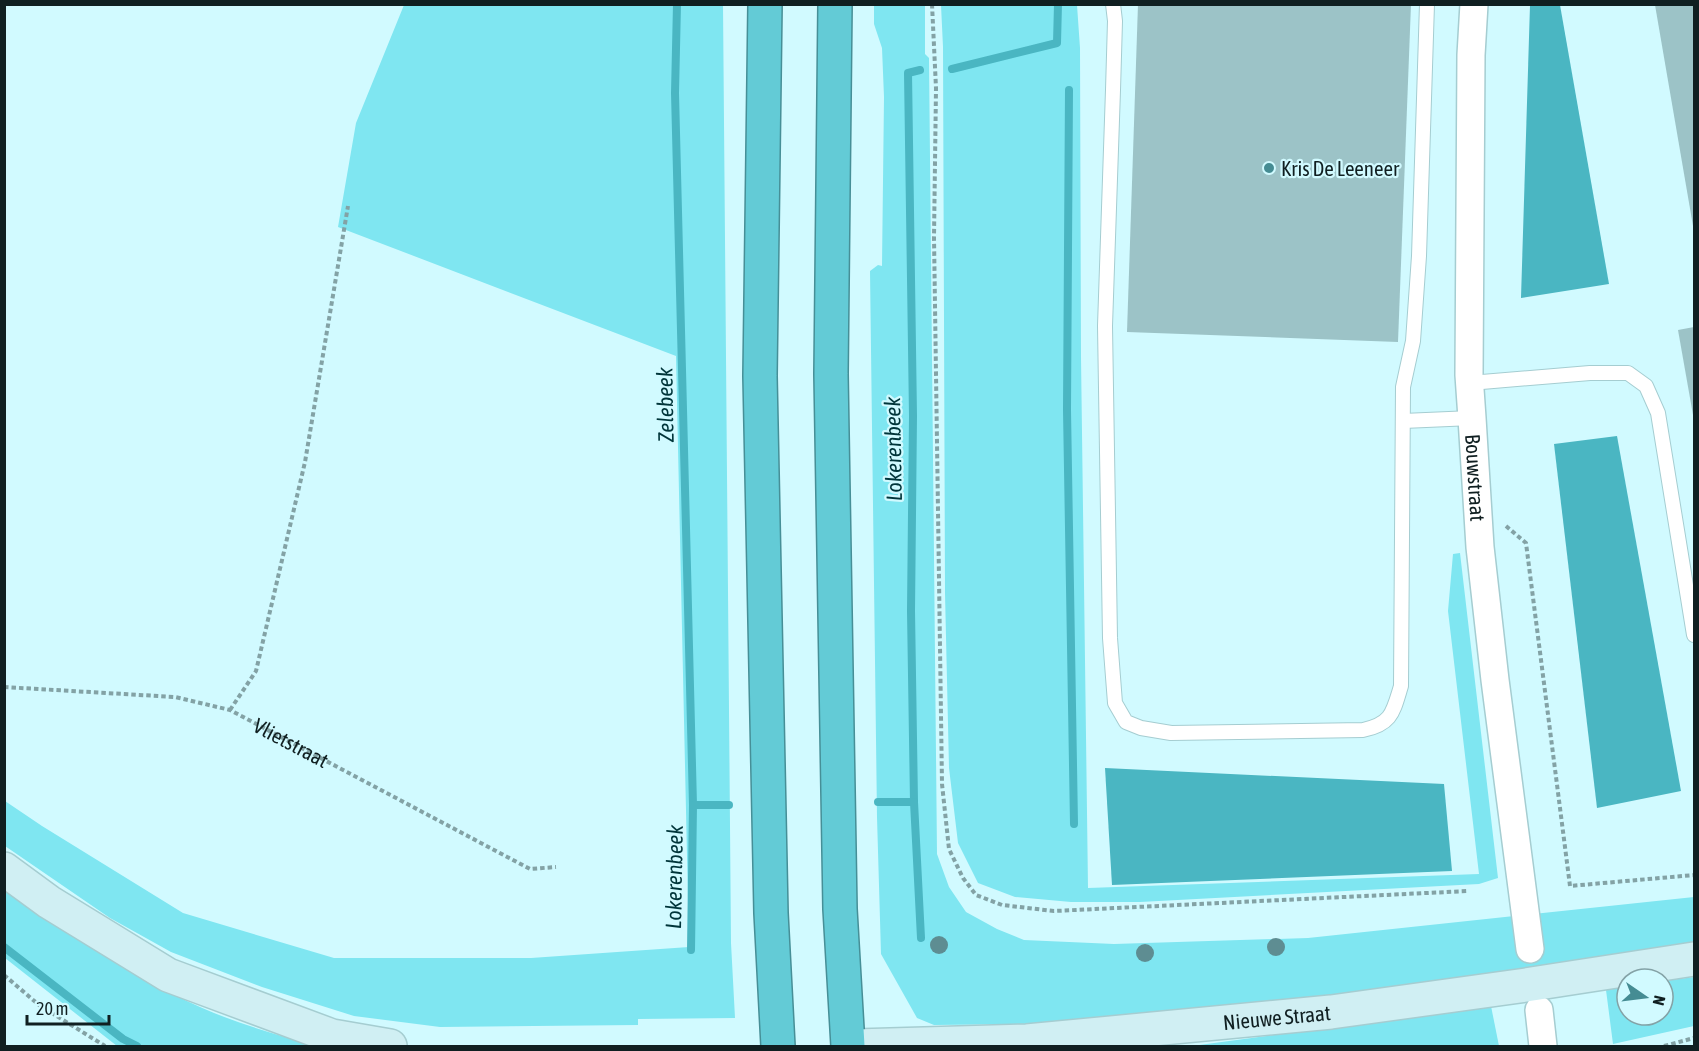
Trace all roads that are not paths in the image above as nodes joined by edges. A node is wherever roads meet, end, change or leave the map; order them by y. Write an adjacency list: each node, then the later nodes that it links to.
1 (765, 4): 15 (highway)
2 (835, 4): 16 (highway)
3 (1113, 4): 8 (lane)
4 (1427, 4): 8 (lane)
5 (1474, 4): 6 (street, Bouwstraat)
6 (1470, 383): 7 (street, Bouwstraat); 9 (lane)
7 (1472, 418): 8 (lane); 11 (street, Bouwstraat)
8 (1403, 421)
9 (1695, 635)
10 (4, 869): 14 (street)
11 (1530, 949)
12 (1695, 959): 17 (street, Nieuwe Straat)
13 (1539, 1010): 18 (street)
14 (390, 1047)
15 (778, 1047)
16 (848, 1047)
17 (856, 1047)
18 (1544, 1047)

